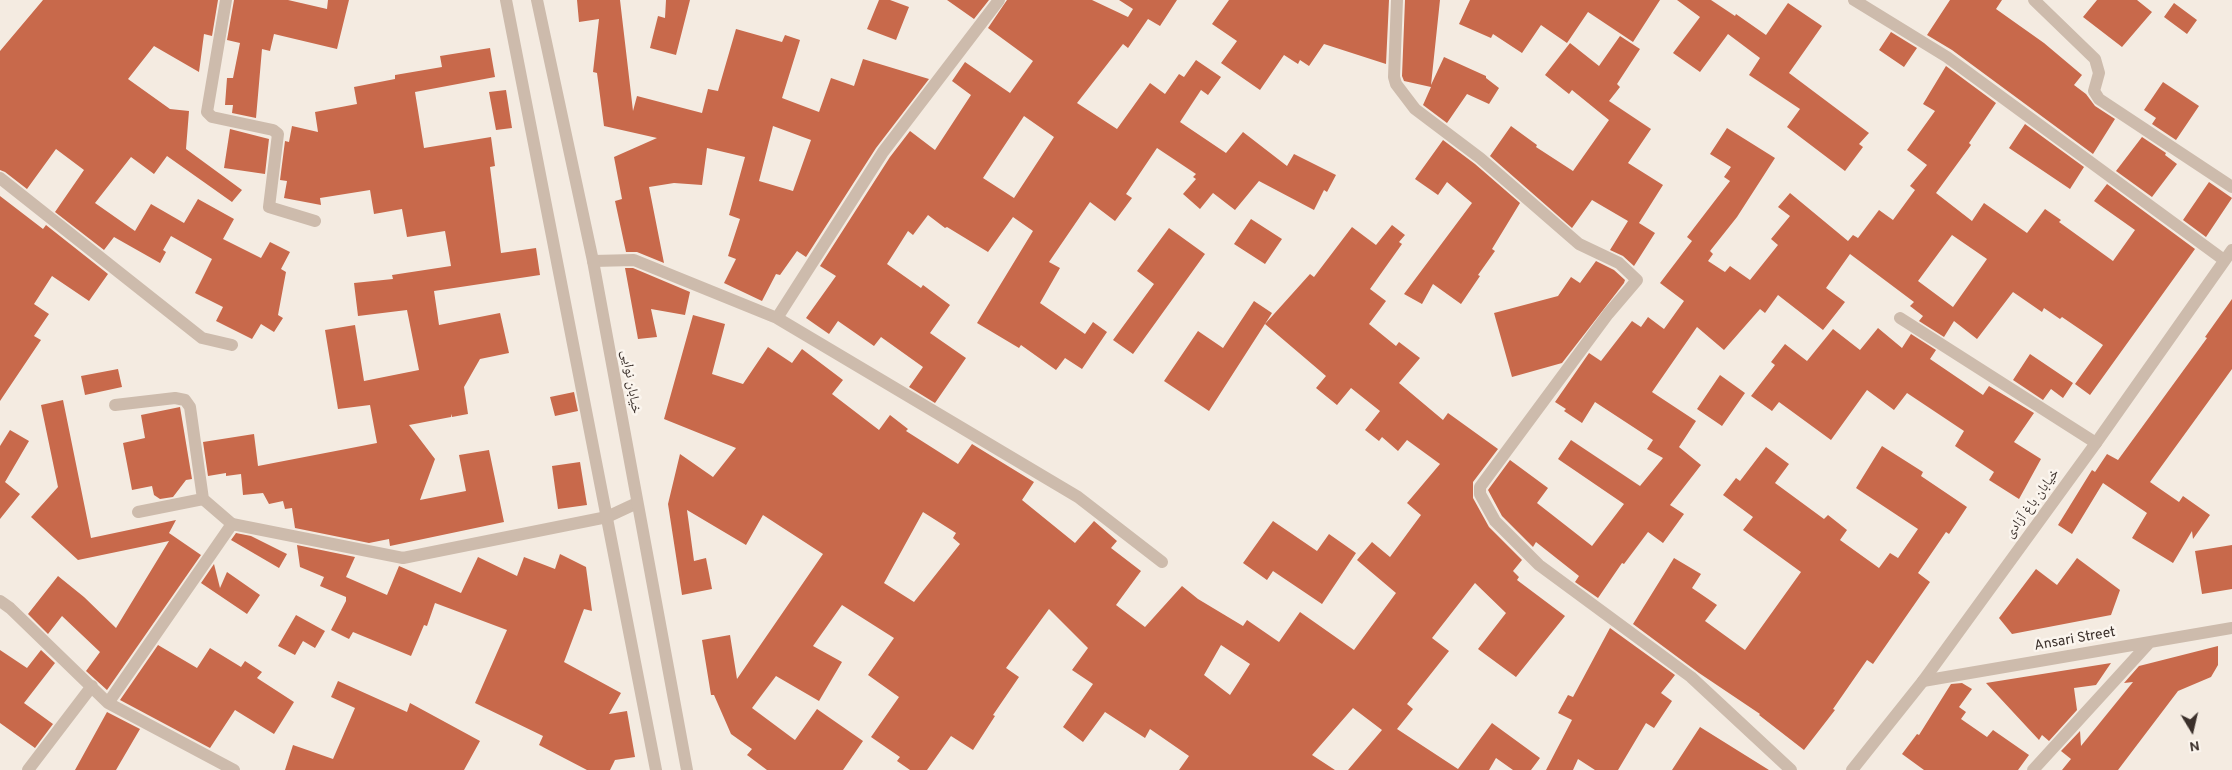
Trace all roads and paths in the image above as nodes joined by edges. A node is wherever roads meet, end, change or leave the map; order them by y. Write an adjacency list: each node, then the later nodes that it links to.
1 (226, 0): 10 (street)
2 (506, 0): 22 (street)
3 (537, 0): 13 (street, خیابان نوایی)
4 (999, 0): 14 (street)
5 (1397, 0): 35 (street)
6 (1854, 0): 12 (street)
7 (2034, 0): 9 (street)
8 (0, 178): 16 (street)
9 (2232, 187)
10 (315, 221)
11 (2232, 250): 12 (street, خیابان باغ آزادی)
12 (2224, 260): 18 (street, خیابان باغ آزادی)
13 (593, 261): 14 (street); 20 (street, خیابان نوایی)
14 (777, 318): 24 (street)
15 (1900, 318): 18 (street)
16 (232, 345)
17 (116, 405): 19 (street)
18 (2096, 443): 28 (street, خیابان باغ آزادی)
19 (203, 499): 21 (street); 23 (street)
20 (637, 503): 22 (street); 34 (street, خیابان نوایی)
21 (138, 512)
22 (607, 517): 23 (street); 33 (street)
23 (232, 524): 30 (street)
24 (1162, 562)
25 (0, 601): 29 (street)
26 (2232, 628): 27 (street, Ansari Street)
27 (2148, 643): 28 (street, Ansari Street); 37 (street)
28 (1922, 681): 36 (street, خیابان باغ آزادی)
29 (92, 686): 30 (street); 31 (street)
30 (108, 703): 32 (street)
31 (28, 770)
32 (234, 770)
33 (656, 770)
34 (687, 770)
35 (1791, 770)
36 (1852, 770)
37 (2033, 770)

